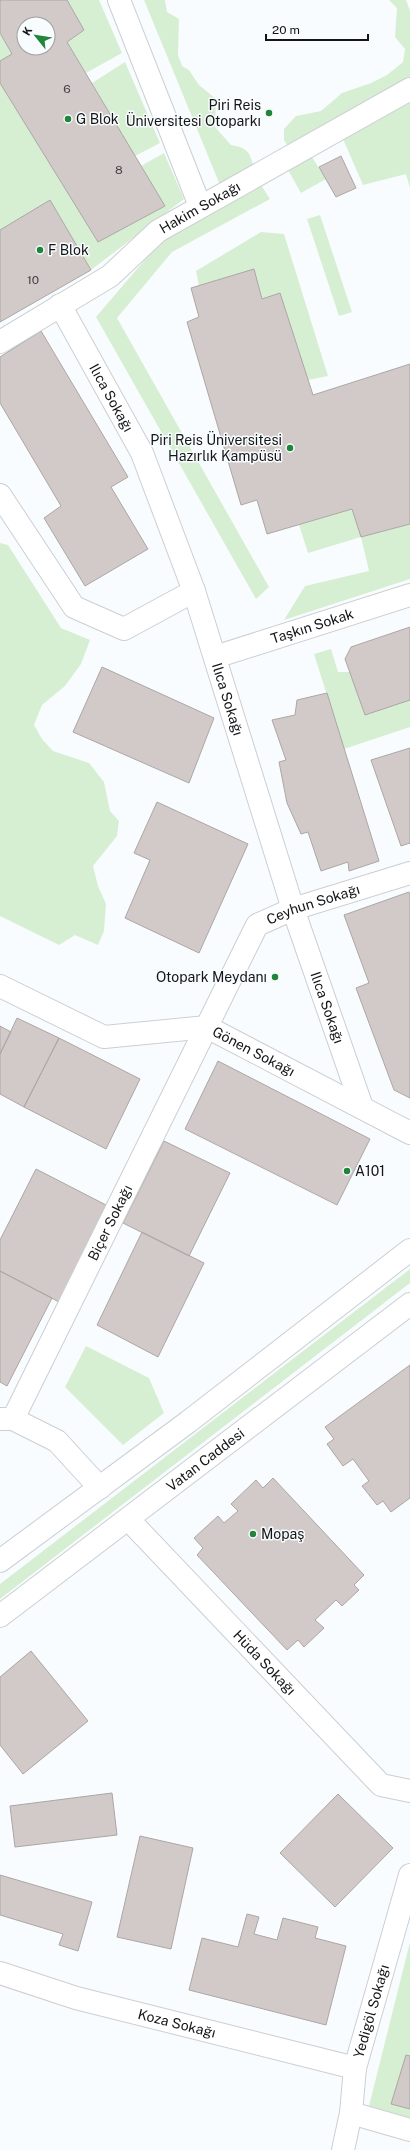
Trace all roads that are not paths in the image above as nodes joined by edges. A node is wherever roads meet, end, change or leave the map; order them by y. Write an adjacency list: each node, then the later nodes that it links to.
1 (119, 0): 3 (street)
2 (410, 89): 3 (street, Hakim Sokağı)
3 (200, 206): 4 (street, Hakim Sokağı)
4 (60, 305): 5 (street, Hakim Sokağı); 7 (street, Ilıca Sokağı)
5 (0, 342)
6 (1, 501): 7 (street)
7 (194, 591): 9 (street, Ilıca Sokağı)
8 (410, 595): 9 (street, Taşkın Sokak)
9 (215, 657): 11 (street, Ilıca Sokağı)
10 (410, 873): 11 (street, Ceyhun Sokağı)
11 (292, 909): 13 (street, Ceyhun Sokağı); 14 (street, Ilıca Sokağı)
12 (0, 986): 13 (street, Gönen Sokağı)
13 (207, 1027): 14 (street, Gönen Sokağı); 18 (street, Biçer Sokağı)
14 (362, 1107): 15 (street, Gönen Sokağı)
15 (410, 1133)
16 (410, 1250): 19 (street)
17 (410, 1304): 20 (street, Vatan Caddesi)
18 (6, 1419): 19 (street)
19 (100, 1488): 21 (street)
20 (128, 1519): 22 (street, Vatan Caddesi); 23 (street, Hüda Sokağı)
21 (0, 1561)
22 (0, 1616)
23 (410, 1790)
24 (410, 1876): 26 (street, Yedigöl Sokağı)
25 (0, 1973): 26 (street, Koza Sokağı)
26 (355, 2068): 27 (street, Yedigöl Sokağı)
27 (351, 2113): 28 (street); 29 (street, Yedigöl Sokağı)
28 (410, 2130)
29 (343, 2150)

